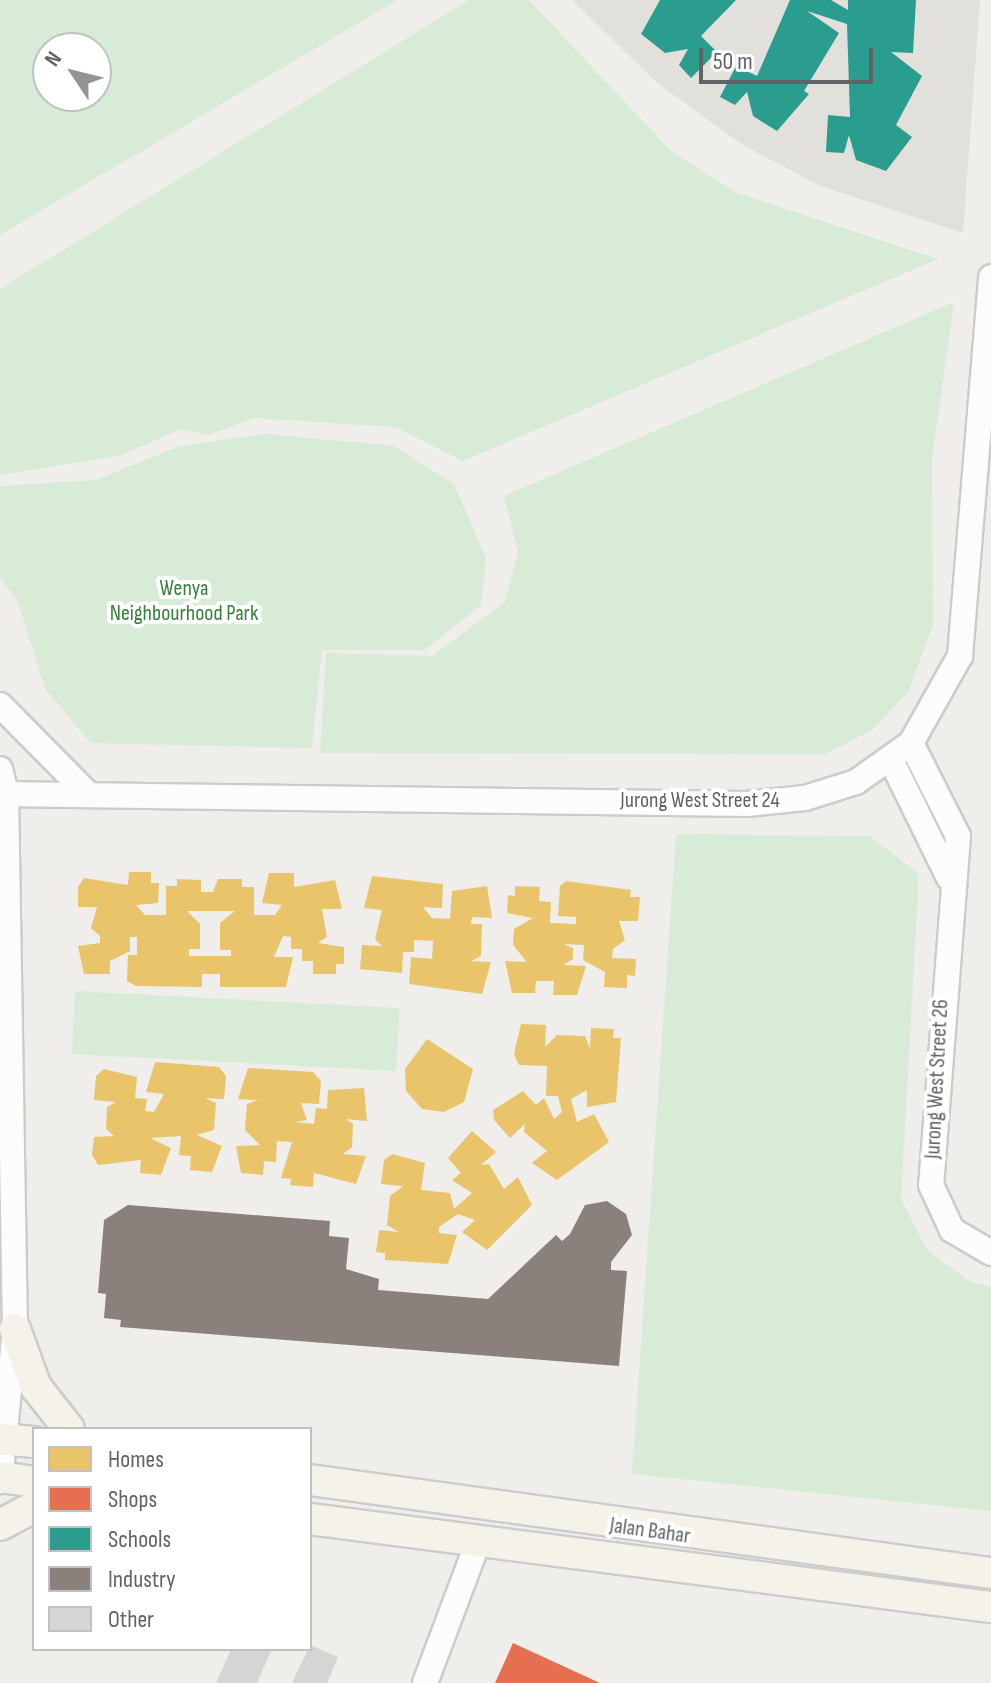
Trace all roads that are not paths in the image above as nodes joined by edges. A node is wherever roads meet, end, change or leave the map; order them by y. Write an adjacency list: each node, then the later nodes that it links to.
1 (991, 277): 3 (street, Jurong West Street 24)
2 (0, 705): 7 (street)
3 (911, 743): 4 (street, Jurong West Street 24); 8 (street, Jurong West Street 26)
4 (891, 760): 7 (street, Jurong West Street 24); 8 (street, Jurong West Street 26)
5 (0, 769): 6 (street)
6 (3, 794): 7 (street, Jurong West Street 24); 10 (street)
7 (88, 794)
8 (949, 878): 9 (street, Jurong West Street 26)
9 (991, 1253)
10 (15, 1329): 11 (main road); 12 (street)
11 (67, 1427)
12 (13, 1440): 13 (street)
13 (1, 1479): 15 (main road)
14 (312, 1480): 16 (main road, Jalan Bahar)
15 (32, 1482)
16 (425, 1499): 20 (main road); 22 (main road, Jalan Bahar)
17 (32, 1508): 19 (main road)
18 (312, 1519): 20 (main road, Jalan Bahar)
19 (0, 1525)
20 (440, 1537): 21 (main road, Jalan Bahar)
21 (478, 1542): 23 (main road, Jalan Bahar); 24 (street)
22 (991, 1573)
23 (991, 1607)
24 (425, 1683)

